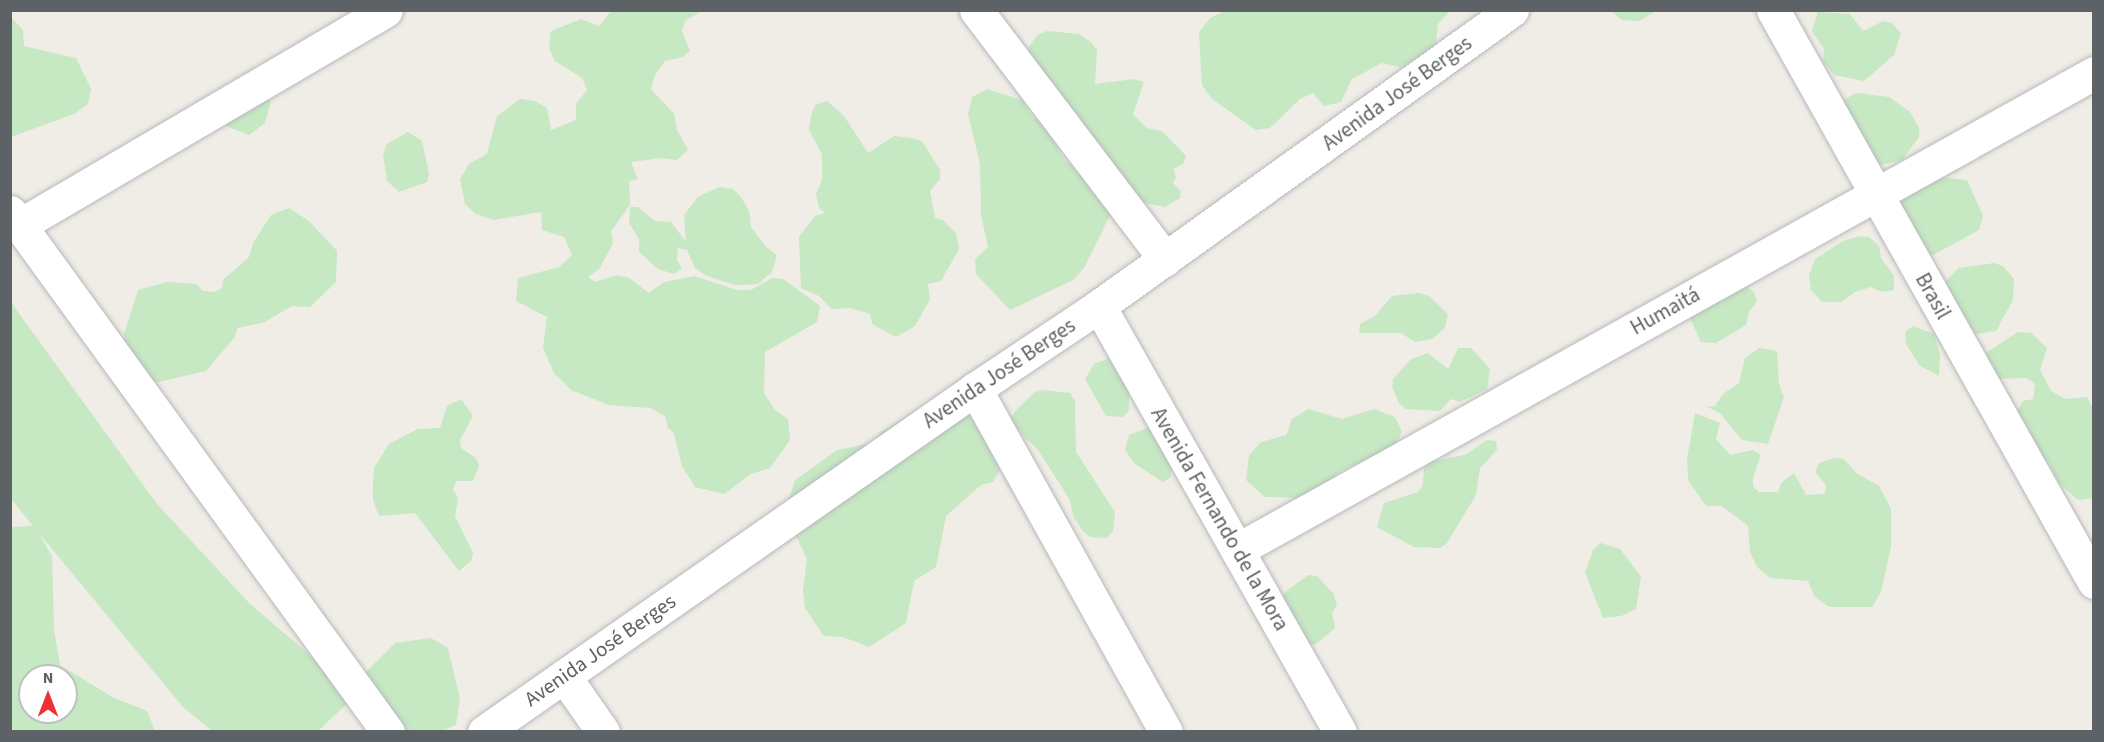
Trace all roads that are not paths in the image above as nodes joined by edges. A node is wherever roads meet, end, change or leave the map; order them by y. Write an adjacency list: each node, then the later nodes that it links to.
1 (386, 10): 7 (street)
2 (976, 10): 8 (street)
3 (1512, 10): 8 (street, Avenida José Berges)
4 (1773, 10): 6 (street, Brasil)
5 (2094, 73): 6 (street, Humaitá)
6 (1876, 194): 11 (street, Humaitá); 12 (street, Brasil)
7 (15, 219): 14 (street)
8 (1165, 259): 9 (street, Avenida José Berges)
9 (1099, 306): 10 (street, Avenida José Berges); 11 (street, Avenida Fernando de la Mora)
10 (975, 389): 13 (street, Avenida José Berges); 17 (street)
11 (1238, 550): 18 (street, Avenida Fernando de la Mora)
12 (2094, 582)
13 (564, 676): 15 (street, Avenida José Berges); 16 (street)
14 (388, 732)
15 (484, 732)
16 (603, 732)
17 (1166, 732)
18 (1340, 732)

